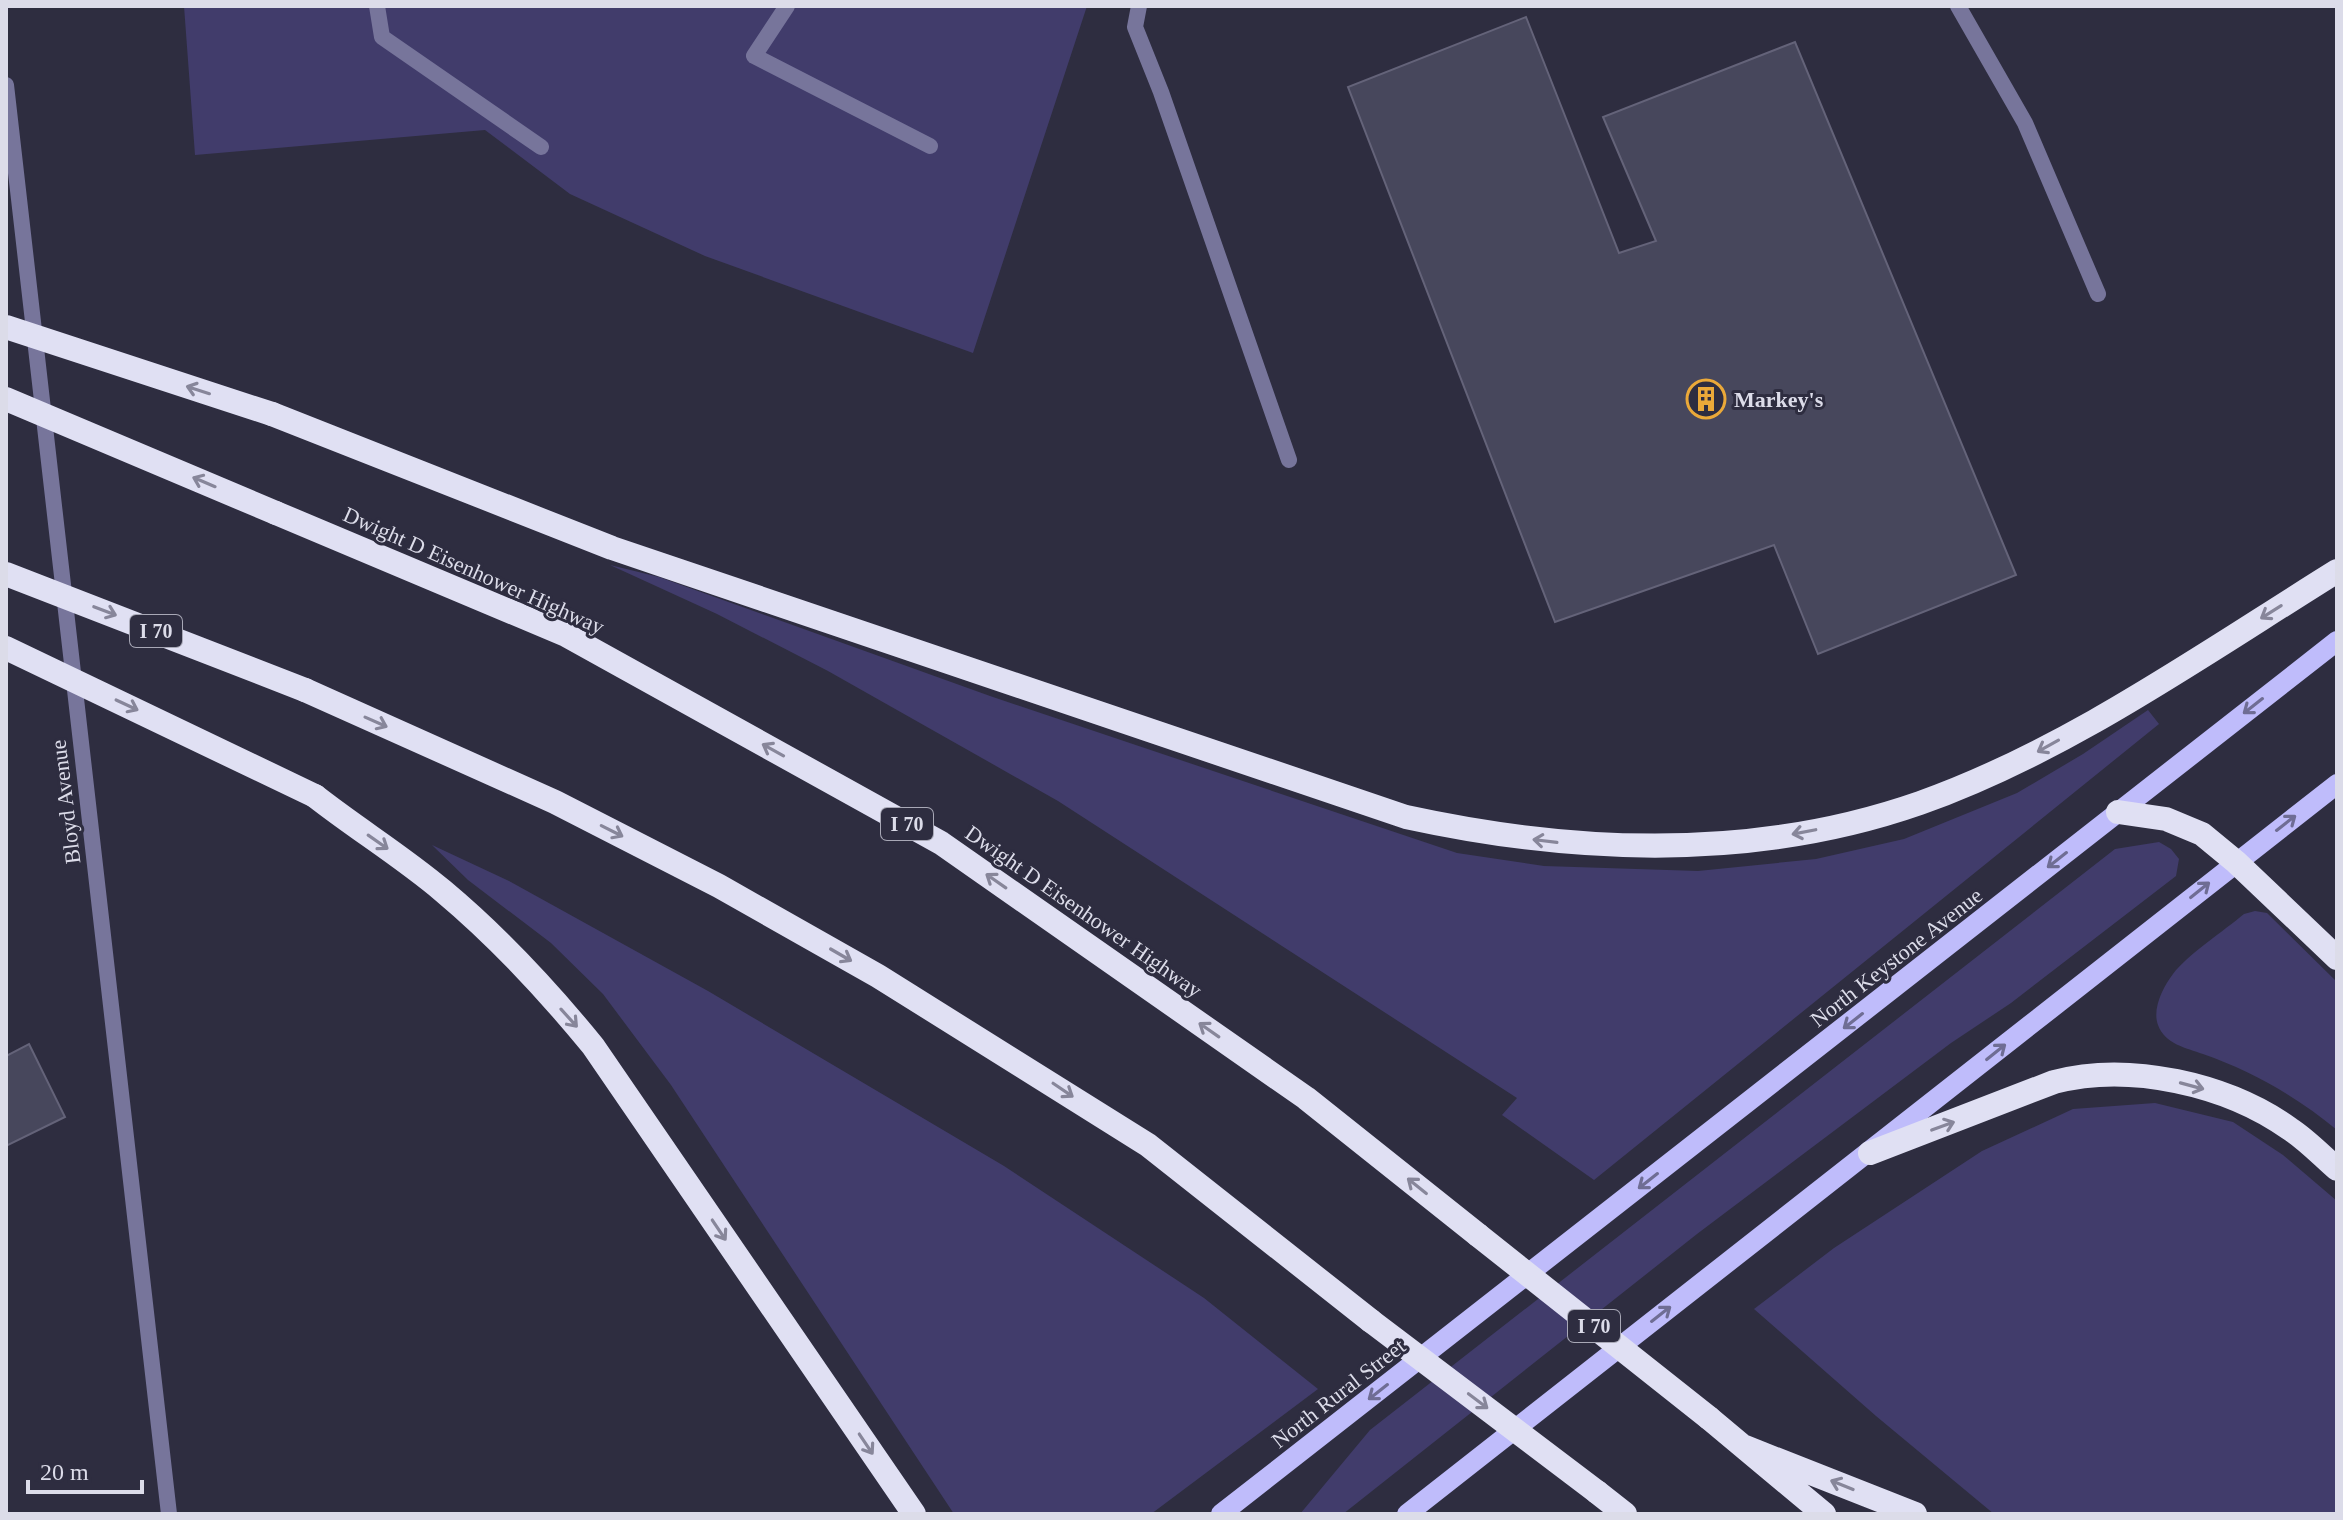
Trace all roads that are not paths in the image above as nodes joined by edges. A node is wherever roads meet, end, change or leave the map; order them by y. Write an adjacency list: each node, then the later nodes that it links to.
1 (377, 6): 7 (street)
2 (787, 6): 6 (street)
3 (1139, 6): 11 (street)
4 (1958, 6): 8 (street)
5 (6, 85): 25 (street, Bloyd Avenue)
6 (930, 146)
7 (541, 147)
8 (2098, 294)
9 (6, 327): 12 (highway, one-way to 9, bridge)
10 (6, 399): 23 (highway, Dwight D Eisenhower Highway / I 70, one-way to 10, bridge)
11 (1289, 460)
12 (2337, 571)
13 (6, 574): 24 (highway, I 70, one-way to 24, bridge)
14 (2337, 641): 17 (main road, North Keystone Avenue, one-way to 17)
15 (6, 648): 26 (highway, one-way to 26, bridge)
16 (2337, 784): 18 (main road, one-way to 16)
17 (2118, 812): 18 (highway); 22 (main road, North Keystone Avenue, one-way to 22)
18 (2236, 862): 19 (highway); 20 (main road, one-way to 18)
19 (2337, 958)
20 (1870, 1153): 21 (highway, one-way to 21); 28 (main road, one-way to 20)
21 (2337, 1169)
22 (1484, 1310): 27 (main road, North Rural Street, one-way to 27)
23 (1745, 1447): 31 (highway, Dwight D Eisenhower Highway / I 70); 32 (highway, one-way to 23)
24 (1597, 1492): 29 (highway); 30 (highway, I 70)
25 (169, 1514)
26 (914, 1514)
27 (1221, 1514)
28 (1407, 1514)
29 (1613, 1514)
30 (1625, 1514)
31 (1824, 1514)
32 (1915, 1514)

